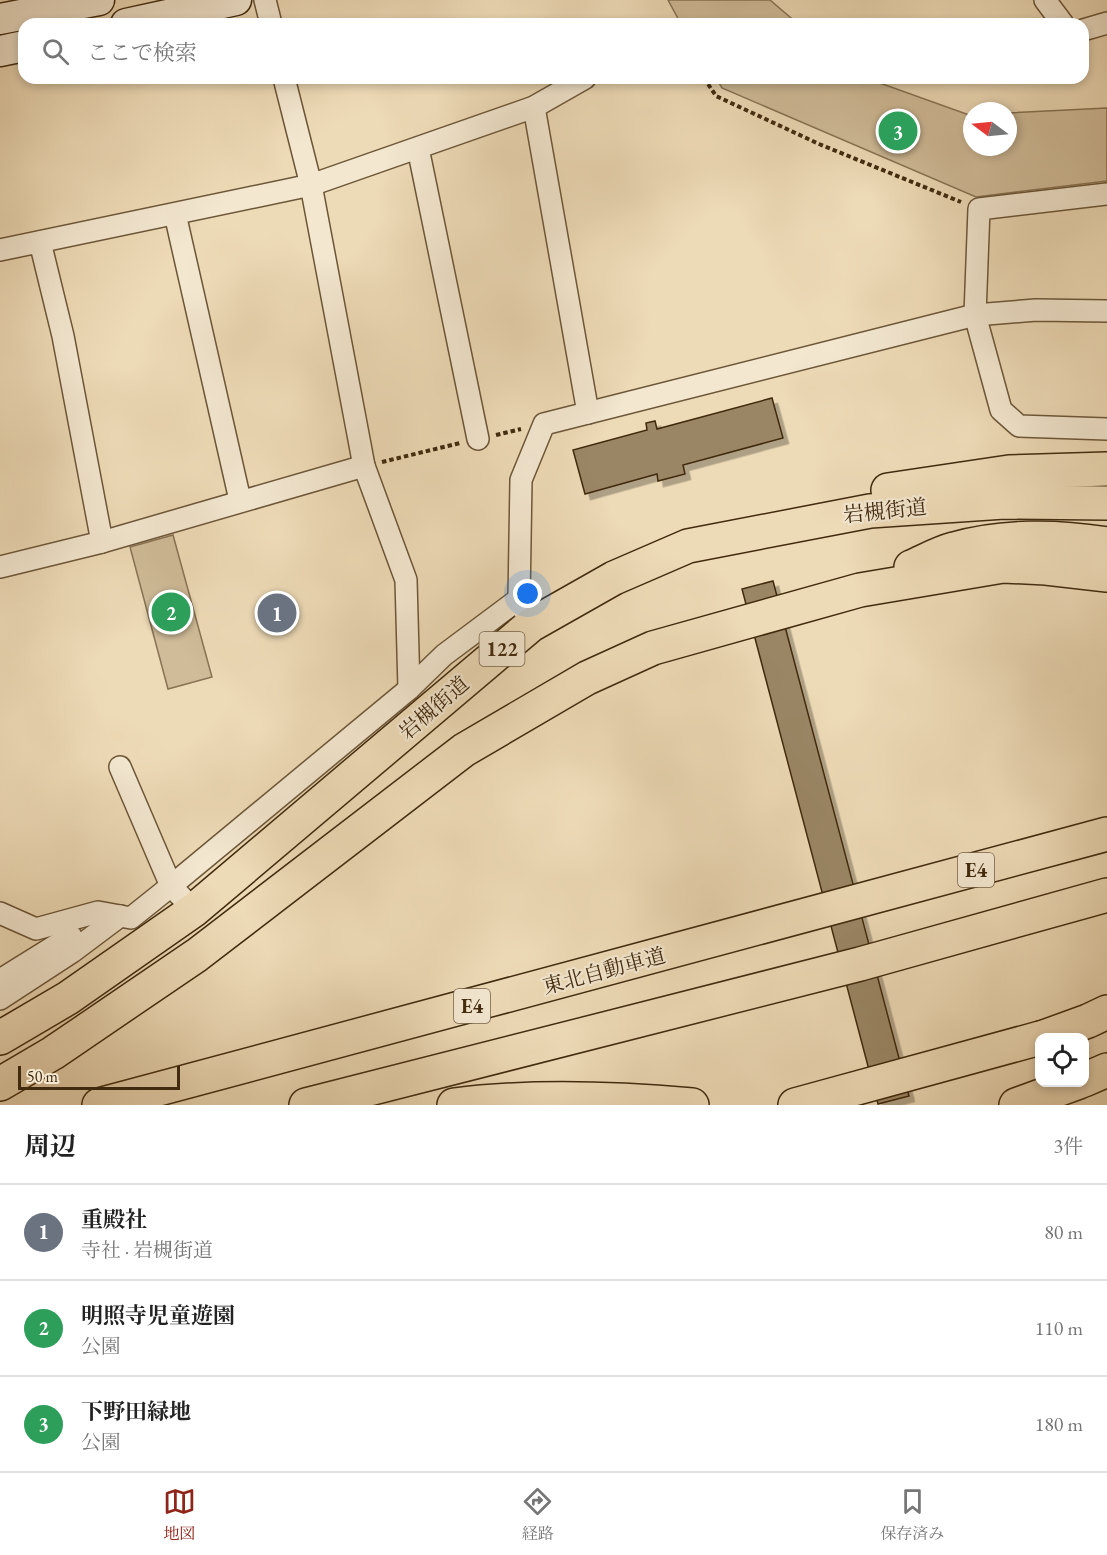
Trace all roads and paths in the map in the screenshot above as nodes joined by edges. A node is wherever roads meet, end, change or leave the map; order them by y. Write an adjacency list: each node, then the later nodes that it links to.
1 (99, 0): 8 (street)
2 (236, 0): 5 (street)
3 (265, 0): 6 (street)
4 (1045, 0): 7 (street)
5 (154, 18)
6 (270, 18)
7 (1058, 18)
8 (0, 19)
9 (1107, 23): 10 (street)
10 (1089, 28)
11 (18, 47): 12 (street)
12 (0, 51)
13 (285, 84): 18 (street)
14 (574, 84): 16 (street)
15 (708, 84): 20 (path)
16 (534, 107): 17 (street); 26 (street)
17 (418, 148): 18 (street); 29 (street)
18 (310, 185): 21 (street); 30 (street)
19 (1107, 194): 20 (street)
20 (979, 209): 25 (street)
21 (175, 214): 22 (street); 32 (street)
22 (40, 243): 23 (street); 34 (street)
23 (0, 250)
24 (1107, 310): 25 (street)
25 (975, 315): 26 (street); 28 (street)
26 (588, 413): 27 (street)
27 (544, 424): 29 (path); 40 (street)
28 (1107, 429)
29 (478, 439): 30 (path)
30 (364, 466): 32 (street); 41 (street)
31 (1107, 469): 36 (highway)
32 (240, 500): 34 (street)
33 (1107, 503): 36 (highway, 岩槻街道 / 122)
34 (102, 542): 37 (street)
35 (1107, 544): 39 (highway)
36 (688, 546): 40 (highway, 岩槻街道 / 122)
37 (0, 567)
38 (1107, 575): 39 (highway)
39 (860, 590): 58 (highway)
40 (525, 612): 41 (street); 46 (highway, 岩槻街道 / 122)
41 (409, 689): 44 (street)
42 (120, 767): 44 (street)
43 (1107, 834): 60 (highway, 東北自動車道 / E4)
44 (171, 886): 46 (street); 49 (street)
45 (1107, 895): 61 (highway)
46 (194, 910): 54 (highway, 岩槻街道 / 122)
47 (98, 912): 48 (street); 49 (street); 50 (street)
48 (0, 913)
49 (120, 916): 51 (street)
50 (0, 980)
51 (0, 999)
52 (1107, 1011): 53 (highway)
53 (1055, 1033)
54 (0, 1038)
55 (1035, 1039): 64 (highway)
56 (1107, 1072): 57 (highway)
57 (1089, 1079)
58 (0, 1084)
59 (1068, 1087): 65 (highway)
60 (99, 1105)
61 (306, 1105)
62 (454, 1105): 63 (highway)
63 (692, 1105)
64 (795, 1105)
65 (1016, 1105)

